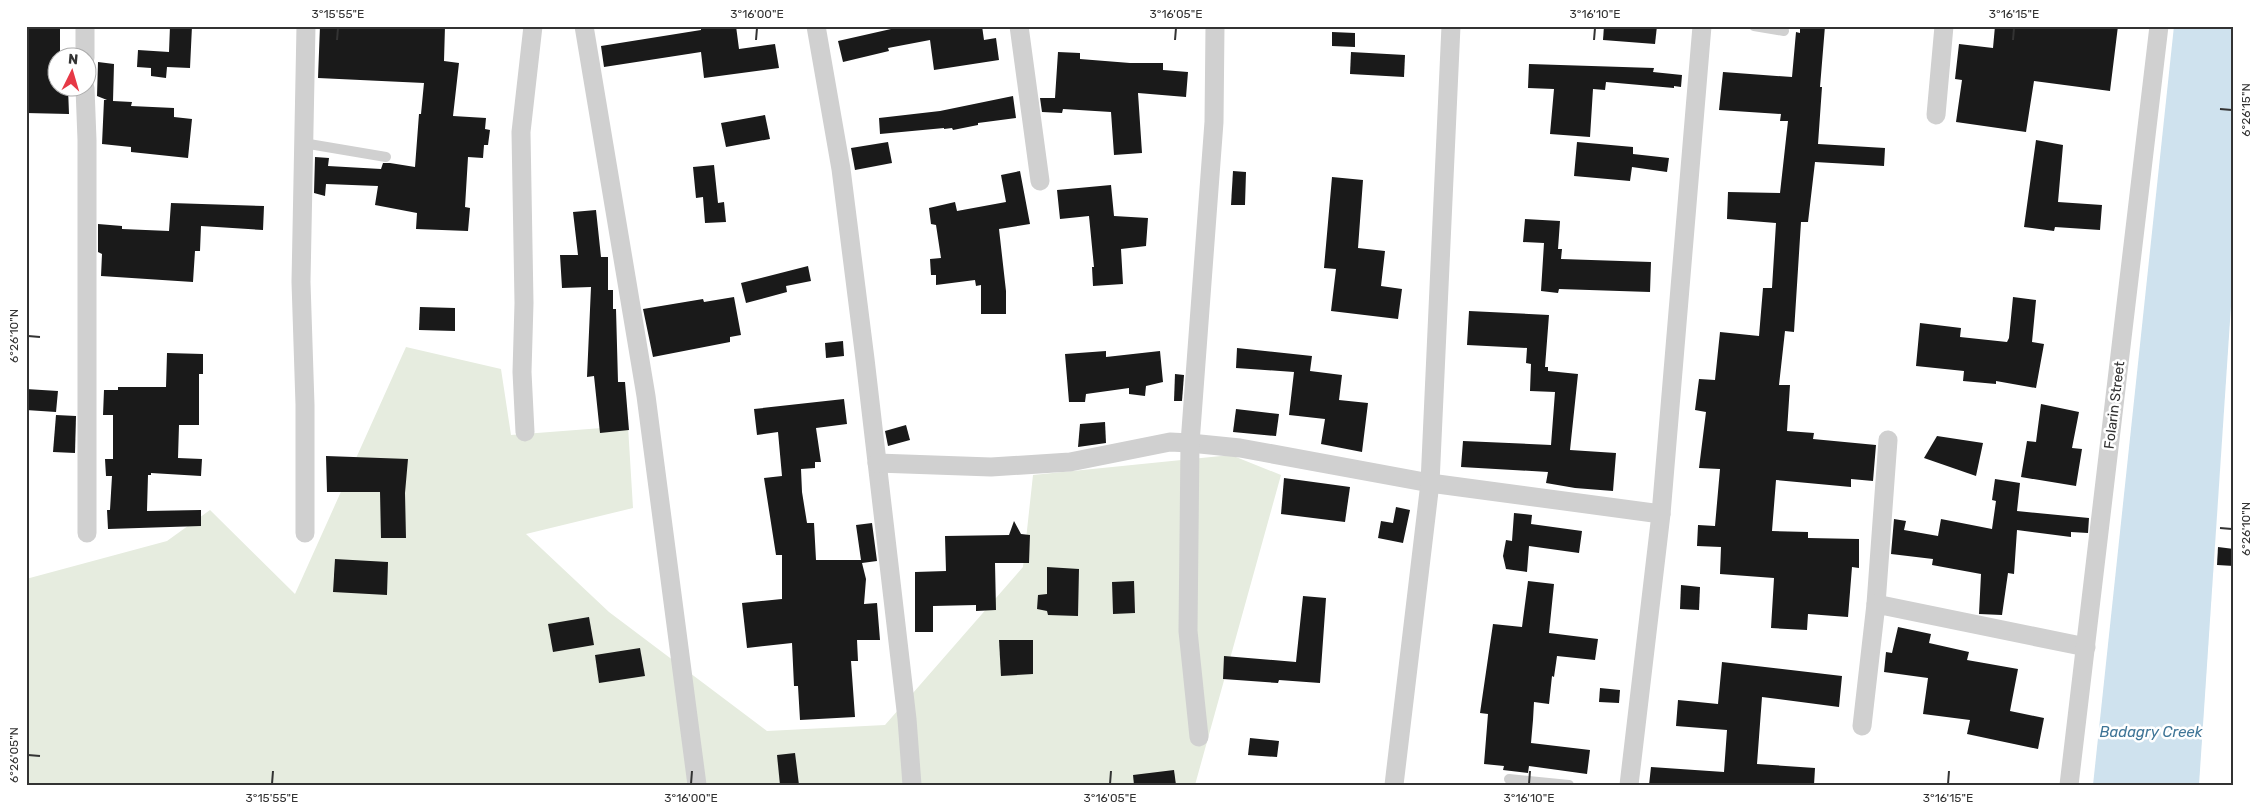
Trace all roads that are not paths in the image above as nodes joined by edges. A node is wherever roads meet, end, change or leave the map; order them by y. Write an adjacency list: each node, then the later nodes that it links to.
1 (85, 26): 14 (street)
2 (306, 26): 17 (street)
3 (533, 26): 20 (street)
4 (584, 26): 33 (street)
5 (816, 26): 23 (street)
6 (1019, 26): 19 (street)
7 (1215, 26): 22 (street)
8 (1451, 26): 24 (street)
9 (1702, 26): 25 (street)
10 (1754, 26): 13 (lane)
11 (1944, 26): 16 (street)
12 (2160, 26): 29 (street, Folarin Street)
13 (1784, 31)
14 (85, 48)
15 (85, 98): 26 (street)
16 (1936, 115)
17 (303, 143): 18 (lane); 27 (street)
18 (386, 157)
19 (1040, 181)
20 (525, 432)
21 (1888, 440): 28 (street)
22 (1190, 443): 23 (street); 24 (street); 31 (street)
23 (877, 463): 34 (street)
24 (1430, 483): 25 (street); 35 (street)
25 (1661, 514): 37 (street)
26 (87, 533)
27 (305, 533)
28 (1876, 604): 29 (street); 30 (street)
29 (2086, 647): 38 (street, Folarin Street)
30 (1862, 726)
31 (1199, 737)
32 (1509, 779): 36 (lane)
33 (697, 785)
34 (912, 785)
35 (1394, 785)
36 (1569, 785)
37 (1629, 785)
38 (2069, 785)

